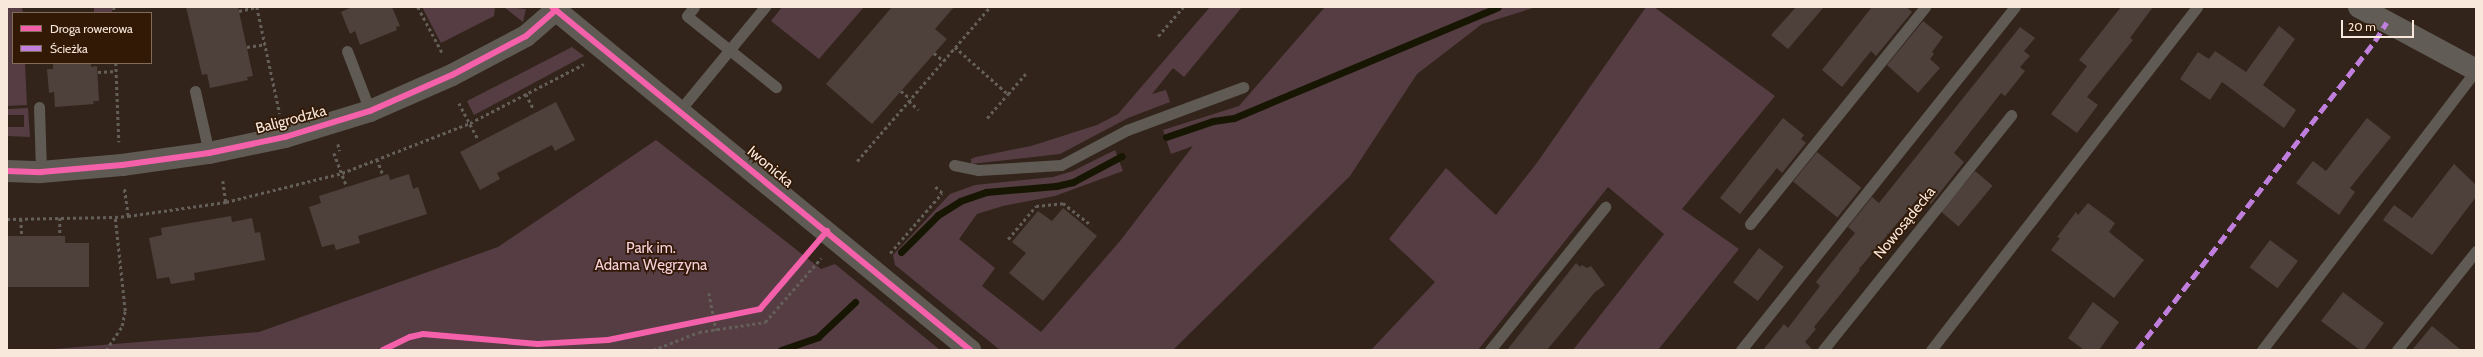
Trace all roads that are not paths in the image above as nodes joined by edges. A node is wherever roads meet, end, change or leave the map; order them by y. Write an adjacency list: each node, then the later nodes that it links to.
1 (694, 7): 9 (lane)
2 (765, 7): 9 (lane)
3 (1925, 7): 23 (lane)
4 (2015, 7): 27 (lane)
5 (2197, 7): 29 (lane)
6 (2359, 7): 10 (street)
7 (554, 9): 15 (street, Iwonicka); 16 (street, Baligrodzka)
8 (347, 50): 16 (lane)
9 (729, 50): 11 (lane); 15 (lane)
10 (2476, 70): 30 (lane)
11 (776, 87)
12 (1243, 87): 19 (lane)
13 (195, 91): 18 (lane)
14 (39, 107): 21 (lane)
15 (680, 110): 25 (street, Iwonicka)
16 (370, 111): 18 (street, Baligrodzka)
17 (2011, 115): 28 (lane, Nowosądecka)
18 (209, 153): 21 (street, Baligrodzka)
19 (954, 165)
20 (7, 170): 21 (street, Baligrodzka)
21 (41, 172)
22 (1605, 207): 26 (lane)
23 (1750, 224)
24 (2476, 251): 31 (lane)
25 (970, 350)
26 (1490, 350)
27 (1741, 350)
28 (1823, 350)
29 (1931, 350)
30 (2262, 350)
31 (2397, 350)

